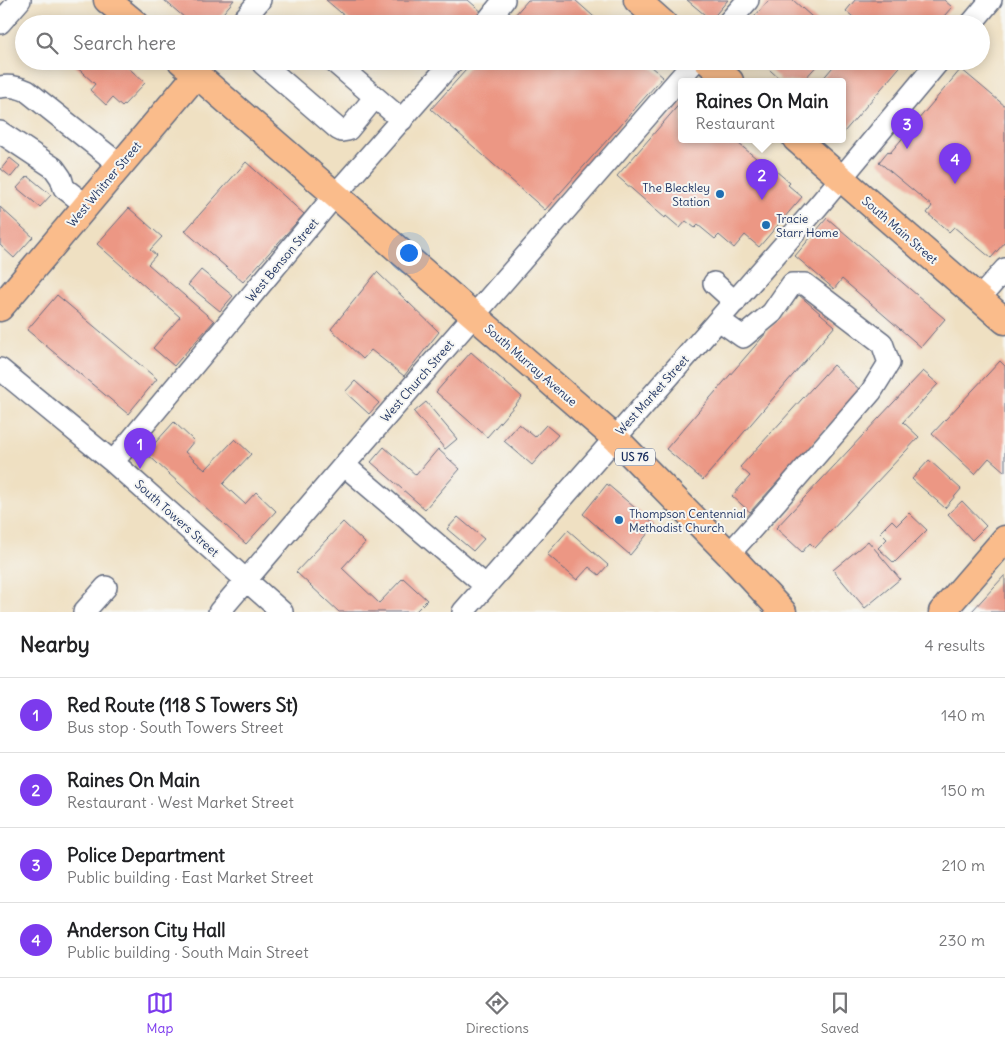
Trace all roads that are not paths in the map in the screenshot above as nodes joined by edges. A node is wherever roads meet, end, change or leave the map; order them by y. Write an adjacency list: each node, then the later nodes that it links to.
1 (20, 0): 14 (street)
2 (107, 0): 8 (main road)
3 (260, 0): 9 (street)
4 (504, 0): 10 (street)
5 (637, 0): 11 (main road)
6 (748, 0): 12 (street)
7 (991, 0): 13 (street)
8 (125, 15)
9 (248, 15)
10 (492, 15)
11 (654, 15)
12 (735, 15)
13 (978, 15)
14 (0, 23)
15 (191, 70): 27 (main road, West Whitner Street)
16 (200, 70): 29 (main road, South Murray Avenue / US 76)
17 (270, 70): 23 (street)
18 (344, 70): 23 (street)
19 (445, 70): 24 (street, West Benson Street)
20 (931, 70): 28 (street, West Market Street)
21 (678, 81): 36 (street, West Church Street)
22 (0, 87): 27 (street)
23 (375, 97): 24 (street)
24 (402, 120): 29 (street, West Benson Street)
25 (0, 132): 30 (street)
26 (801, 143): 28 (main road, South Main Street)
27 (120, 165): 30 (main road, West Whitner Street)
28 (841, 178): 33 (main road, South Main Street); 34 (street, West Market Street)
29 (335, 195): 36 (main road, South Murray Avenue / US 76); 41 (street, West Benson Street)
30 (86, 206): 35 (main road, West Whitner Street)
31 (1005, 269): 33 (street)
32 (714, 283): 34 (street)
33 (979, 299): 38 (main road, South Main Street)
34 (735, 302): 37 (street, West Market Street)
35 (0, 308)
36 (474, 316): 40 (main road, South Murray Avenue / US 76); 42 (street, West Church Street)
37 (719, 320): 40 (street, West Market Street); 44 (street)
38 (1005, 321)
39 (0, 369): 41 (street, South Towers Street)
40 (615, 438): 44 (main road, South Murray Avenue / US 76); 46 (street, West Market Street)
41 (113, 462): 45 (street, South Towers Street)
42 (344, 466): 45 (street, West Church Street); 46 (street)
43 (1005, 539): 53 (main road)
44 (728, 554): 52 (main road, South Murray Avenue / US 76)
45 (246, 580): 49 (street, West Church Street); 50 (street, South Towers Street)
46 (486, 586): 51 (street, West Market Street)
47 (106, 587): 48 (street)
48 (84, 612)
49 (219, 612)
50 (282, 612)
51 (464, 612)
52 (783, 612)
53 (942, 612)

